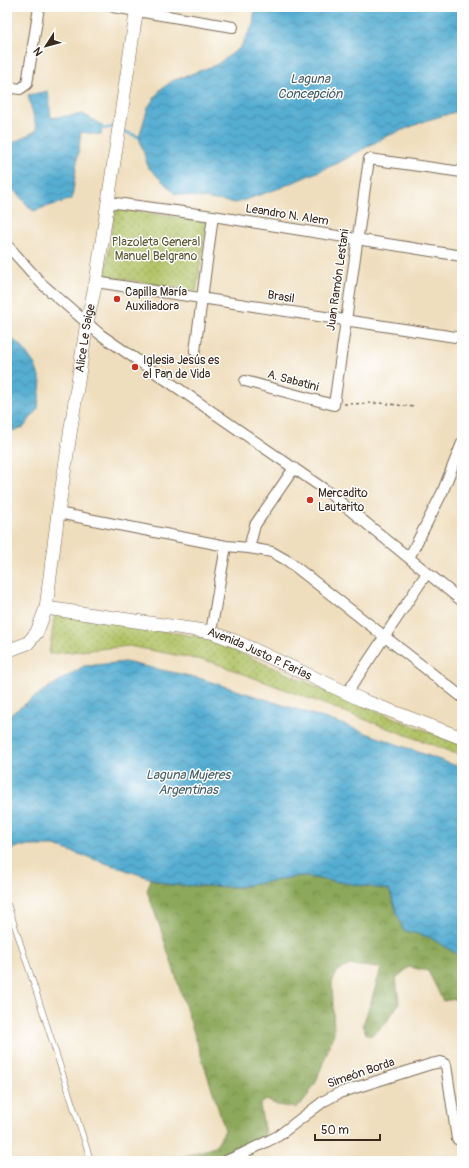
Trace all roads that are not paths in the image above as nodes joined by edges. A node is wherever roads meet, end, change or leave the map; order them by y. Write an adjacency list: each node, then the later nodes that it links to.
1 (39, 7): 5 (street)
2 (113, 7): 3 (street)
3 (137, 9): 4 (street); 7 (street, Alice Le Saige)
4 (233, 27)
5 (7, 87)
6 (462, 172): 9 (street, Juan Ramón Lestani)
7 (108, 202): 8 (street, Leandro N. Alem); 12 (street, Alice Le Saige)
8 (213, 216): 9 (street, Leandro N. Alem); 13 (street)
9 (358, 239): 11 (street, Leandro N. Alem); 14 (street, Juan Ramón Lestani)
10 (7, 245): 15 (street)
11 (462, 256)
12 (96, 282): 13 (street, Brasil); 15 (street, Alice Le Saige)
13 (202, 298): 14 (street, Brasil); 17 (street)
14 (345, 320): 16 (street, Brasil); 19 (street, Juan Ramón Lestani)
15 (87, 322): 21 (street); 22 (street, Alice Le Saige)
16 (462, 338)
17 (196, 351)
18 (245, 382): 19 (street, A. Sabatini)
19 (334, 405)
20 (462, 443): 25 (street)
21 (294, 468): 24 (street); 25 (street)
22 (58, 514): 23 (street); 28 (street, Alice Le Saige)
23 (226, 546): 24 (street); 29 (street)
24 (249, 548): 30 (street)
25 (409, 558): 26 (street)
26 (426, 572): 27 (street); 30 (street)
27 (462, 601)
28 (46, 608): 29 (street, Avenida Justo P. Farías); 31 (street, Alice Le Saige)
29 (211, 632): 32 (street, Avenida Justo P. Farías)
30 (386, 637): 32 (street); 33 (street)
31 (7, 651)
32 (347, 693): 34 (street, Avenida Justo P. Farías)
33 (462, 696)
34 (462, 738)
35 (8, 905): 37 (lane)
36 (457, 1139): 38 (street, Simeón Borda)
37 (91, 1161)
38 (226, 1161)

